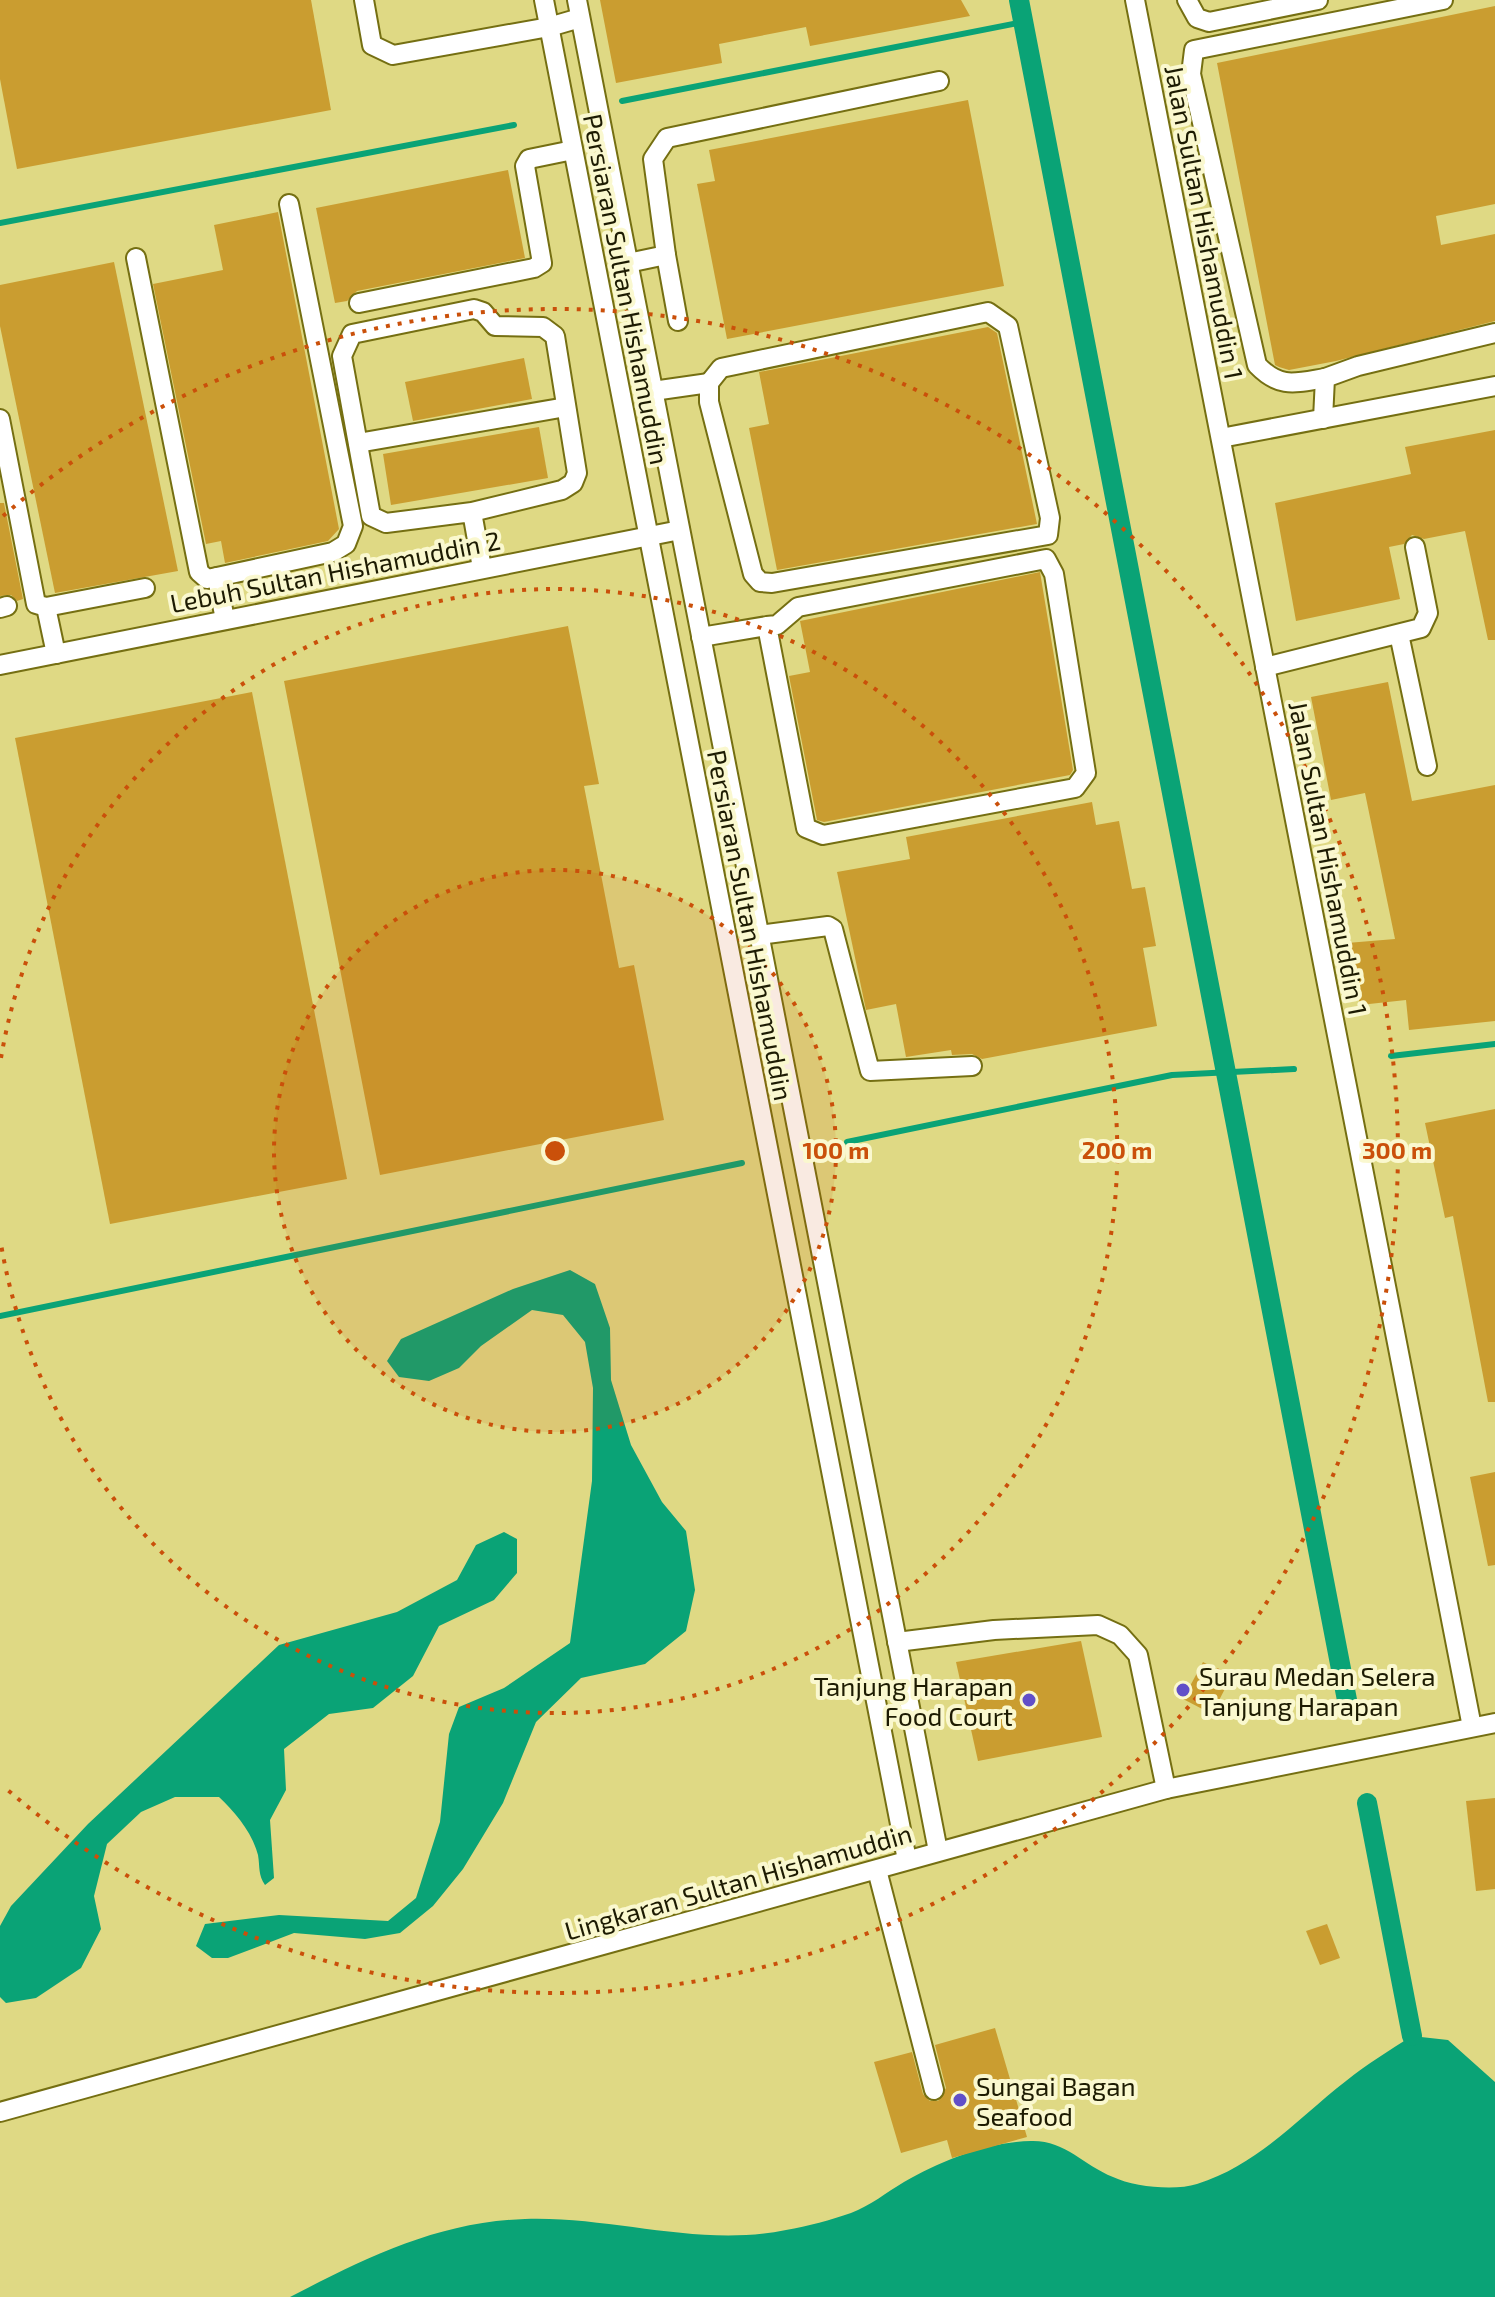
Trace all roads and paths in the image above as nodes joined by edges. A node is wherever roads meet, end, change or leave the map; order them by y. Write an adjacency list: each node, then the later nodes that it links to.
1 (364, 0): 8 (street)
2 (544, 0): 8 (street, Persiaran Sultan Hishamuddin)
3 (1135, 0): 25 (street, Jalan Sultan Hishamuddin 1)
4 (1187, 0): 5 (street)
5 (1318, 0)
6 (1443, 0): 18 (street)
7 (578, 9): 8 (street); 14 (street, Persiaran Sultan Hishamuddin)
8 (549, 27): 10 (street, Persiaran Sultan Hishamuddin)
9 (939, 81): 12 (street)
10 (573, 150): 15 (street); 29 (street, Persiaran Sultan Hishamuddin)
11 (289, 204): 32 (street)
12 (666, 255): 14 (street); 16 (street)
13 (136, 258): 32 (street)
14 (628, 263): 21 (street, Persiaran Sultan Hishamuddin)
15 (359, 303)
16 (678, 321)
17 (1495, 333): 18 (street)
18 (1325, 378): 24 (street)
19 (709, 383): 19 (street); 21 (street)
20 (1495, 386): 24 (street)
21 (653, 391): 28 (street, Persiaran Sultan Hishamuddin)
22 (566, 407): 26 (street); 26 (street); 27 (street)
23 (0, 419): 34 (street)
24 (1323, 419): 25 (street)
25 (1221, 438): 41 (street, Jalan Sultan Hishamuddin 1)
26 (358, 443): 27 (street)
27 (472, 512): 31 (street)
28 (680, 530): 29 (street, Lebuh Sultan Hishamuddin 2); 38 (street, Persiaran Sultan Hishamuddin)
29 (648, 535): 31 (street, Lebuh Sultan Hishamuddin 2); 46 (street, Persiaran Sultan Hishamuddin)
30 (1415, 547): 37 (street)
31 (482, 568): 35 (street, Lebuh Sultan Hishamuddin 2)
32 (217, 577): 35 (street)
33 (145, 588): 34 (street)
34 (46, 607): 39 (street)
35 (225, 620): 39 (street, Lebuh Sultan Hishamuddin 2)
36 (767, 626): 36 (street); 38 (street)
37 (1399, 634): 41 (street); 42 (street)
38 (701, 637): 43 (street, Persiaran Sultan Hishamuddin)
39 (56, 654): 40 (street, Lebuh Sultan Hishamuddin 2)
40 (0, 665)
41 (1265, 667): 49 (street, Jalan Sultan Hishamuddin 1)
42 (1427, 766)
43 (759, 935): 44 (street); 45 (street, Persiaran Sultan Hishamuddin)
44 (972, 1066)
45 (863, 1469): 46 (street); 47 (street, Persiaran Sultan Hishamuddin)
46 (832, 1476): 52 (street, Persiaran Sultan Hishamuddin)
47 (897, 1642): 50 (street); 51 (street, Persiaran Sultan Hishamuddin)
48 (1495, 1723): 49 (street, Lingkaran Sultan Hishamuddin)
49 (1472, 1727): 50 (street, Lingkaran Sultan Hishamuddin)
50 (1166, 1789): 51 (street, Lingkaran Sultan Hishamuddin)
51 (938, 1851): 52 (street, Lingkaran Sultan Hishamuddin)
52 (907, 1860): 53 (street, Lingkaran Sultan Hishamuddin)
53 (877, 1870): 54 (street); 55 (street, Lingkaran Sultan Hishamuddin)
54 (934, 2090)
55 (0, 2112)

